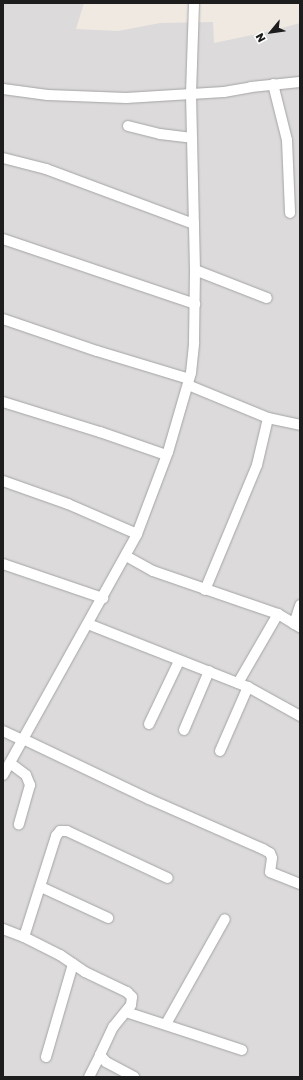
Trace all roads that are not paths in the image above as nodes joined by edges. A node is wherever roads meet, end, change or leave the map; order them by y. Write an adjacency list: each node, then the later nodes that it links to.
1 (194, 3): 5 (street)
2 (300, 82): 3 (street)
3 (273, 84): 5 (street); 9 (street)
4 (3, 89): 5 (street)
5 (191, 94): 7 (street)
6 (128, 126): 7 (street)
7 (192, 138): 10 (street)
8 (3, 158): 10 (street)
9 (290, 213)
10 (194, 224): 12 (street)
11 (3, 239): 14 (street)
12 (195, 270): 13 (street); 14 (street)
13 (267, 298)
14 (194, 304): 16 (street)
15 (3, 319): 16 (street)
16 (189, 382): 18 (street); 20 (street)
17 (3, 402): 20 (street)
18 (268, 418): 19 (street); 25 (street)
19 (300, 425)
20 (166, 456): 22 (street)
21 (3, 481): 22 (street)
22 (137, 534): 23 (street)
23 (126, 556): 25 (street); 26 (street)
24 (3, 564): 26 (street)
25 (205, 590): 28 (street)
26 (102, 598): 29 (street)
27 (300, 605): 30 (street)
28 (278, 614): 30 (street); 33 (street)
29 (88, 624): 31 (street); 39 (street)
30 (297, 626)
31 (179, 661): 32 (street); 36 (street)
32 (209, 671): 33 (street); 37 (street)
33 (238, 683): 34 (street)
34 (248, 687): 35 (street); 40 (street)
35 (300, 716)
36 (150, 724)
37 (184, 730)
38 (3, 731): 39 (street)
39 (23, 740): 41 (street); 45 (street)
40 (220, 751)
41 (10, 763): 42 (street); 43 (street)
42 (3, 775)
43 (19, 824)
44 (168, 878): 46 (street)
45 (300, 884)
46 (41, 887): 47 (street); 50 (street)
47 (108, 918)
48 (225, 919): 53 (street)
49 (3, 929): 50 (street)
50 (24, 937): 51 (street)
51 (73, 964): 52 (street); 56 (street)
52 (126, 1012): 53 (street); 55 (street)
53 (166, 1024): 54 (street)
54 (242, 1050)
55 (100, 1055): 57 (street); 58 (street)
56 (46, 1057)
57 (90, 1077)
58 (134, 1077)

